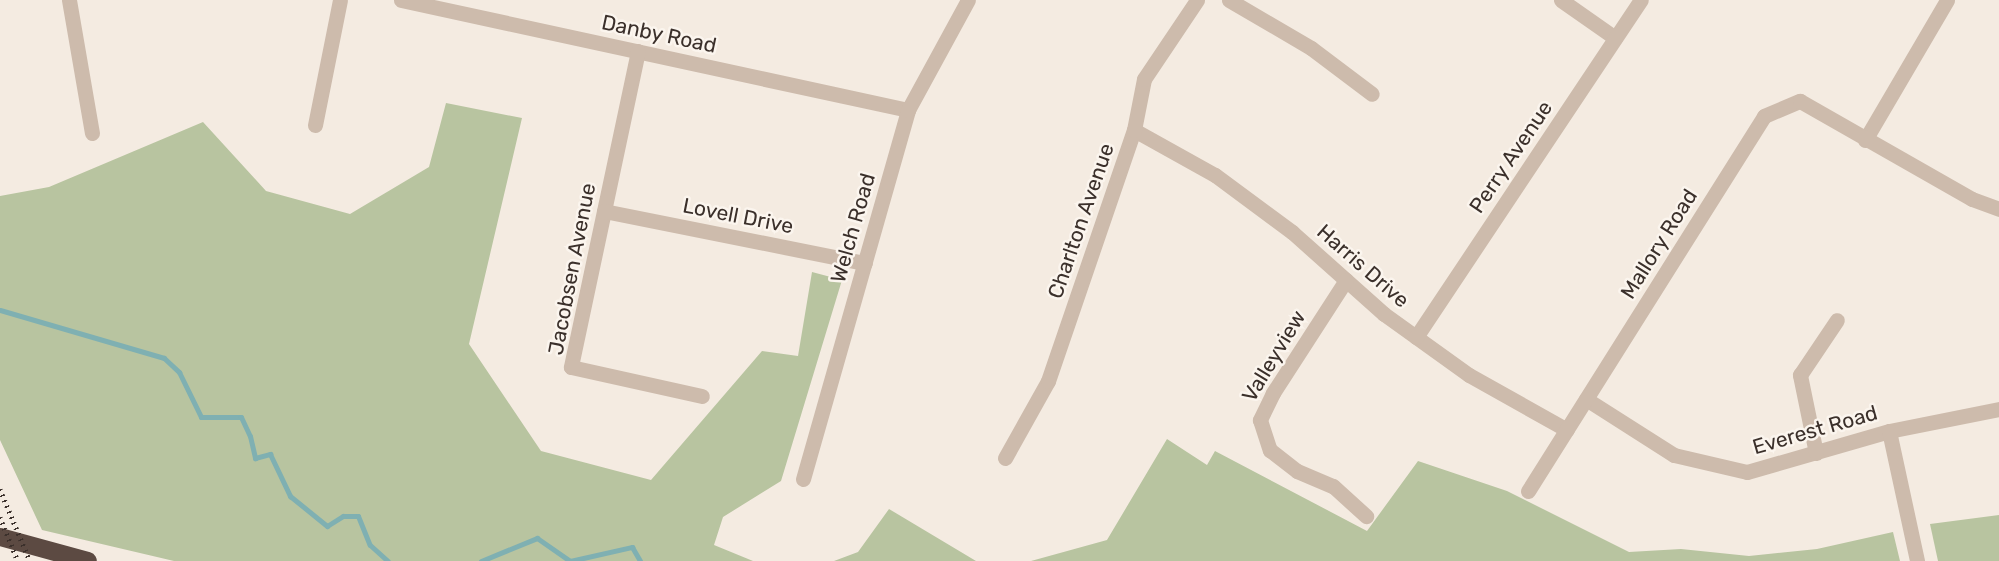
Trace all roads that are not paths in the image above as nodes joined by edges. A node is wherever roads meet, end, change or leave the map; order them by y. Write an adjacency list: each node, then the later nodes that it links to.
1 (69, 0): 16 (street)
2 (340, 0): 14 (street)
3 (401, 0): 11 (street, Danby Road)
4 (968, 0): 13 (street, Welch Road)
5 (1197, 0): 15 (street, Charlton Avenue)
6 (1229, 0): 12 (street)
7 (1561, 0): 10 (street)
8 (1641, 0): 10 (street, Perry Avenue)
9 (1947, 0): 17 (street)
10 (1615, 38): 23 (street, Perry Avenue)
11 (638, 51): 13 (street, Danby Road); 19 (street, Jacobsen Avenue)
12 (1372, 94)
13 (908, 110): 20 (street, Welch Road)
14 (315, 125)
15 (1134, 130): 21 (street, Harris Drive); 30 (street, Charlton Avenue)
16 (92, 133)
17 (1865, 140): 18 (street); 25 (street, Mallory Road)
18 (1999, 209)
19 (604, 211): 20 (street, Lovell Drive); 24 (street, Jacobsen Avenue)
20 (865, 263): 31 (street, Welch Road)
21 (1346, 280): 23 (street, Harris Drive); 33 (street, Valleyview)
22 (1837, 320): 29 (street)
23 (1416, 337): 27 (street, Harris Drive)
24 (702, 396)
25 (1586, 399): 27 (street, Mallory Road); 29 (street, Everest Road)
26 (1999, 409): 28 (street, Everest Road)
27 (1567, 430): 32 (street, Mallory Road)
28 (1889, 431): 29 (street, Everest Road); 36 (street)
29 (1816, 453)
30 (1005, 458)
31 (803, 479)
32 (1528, 491)
33 (1366, 516)
34 (0, 537): 35 (highway)
35 (88, 561)
36 (1917, 561)

